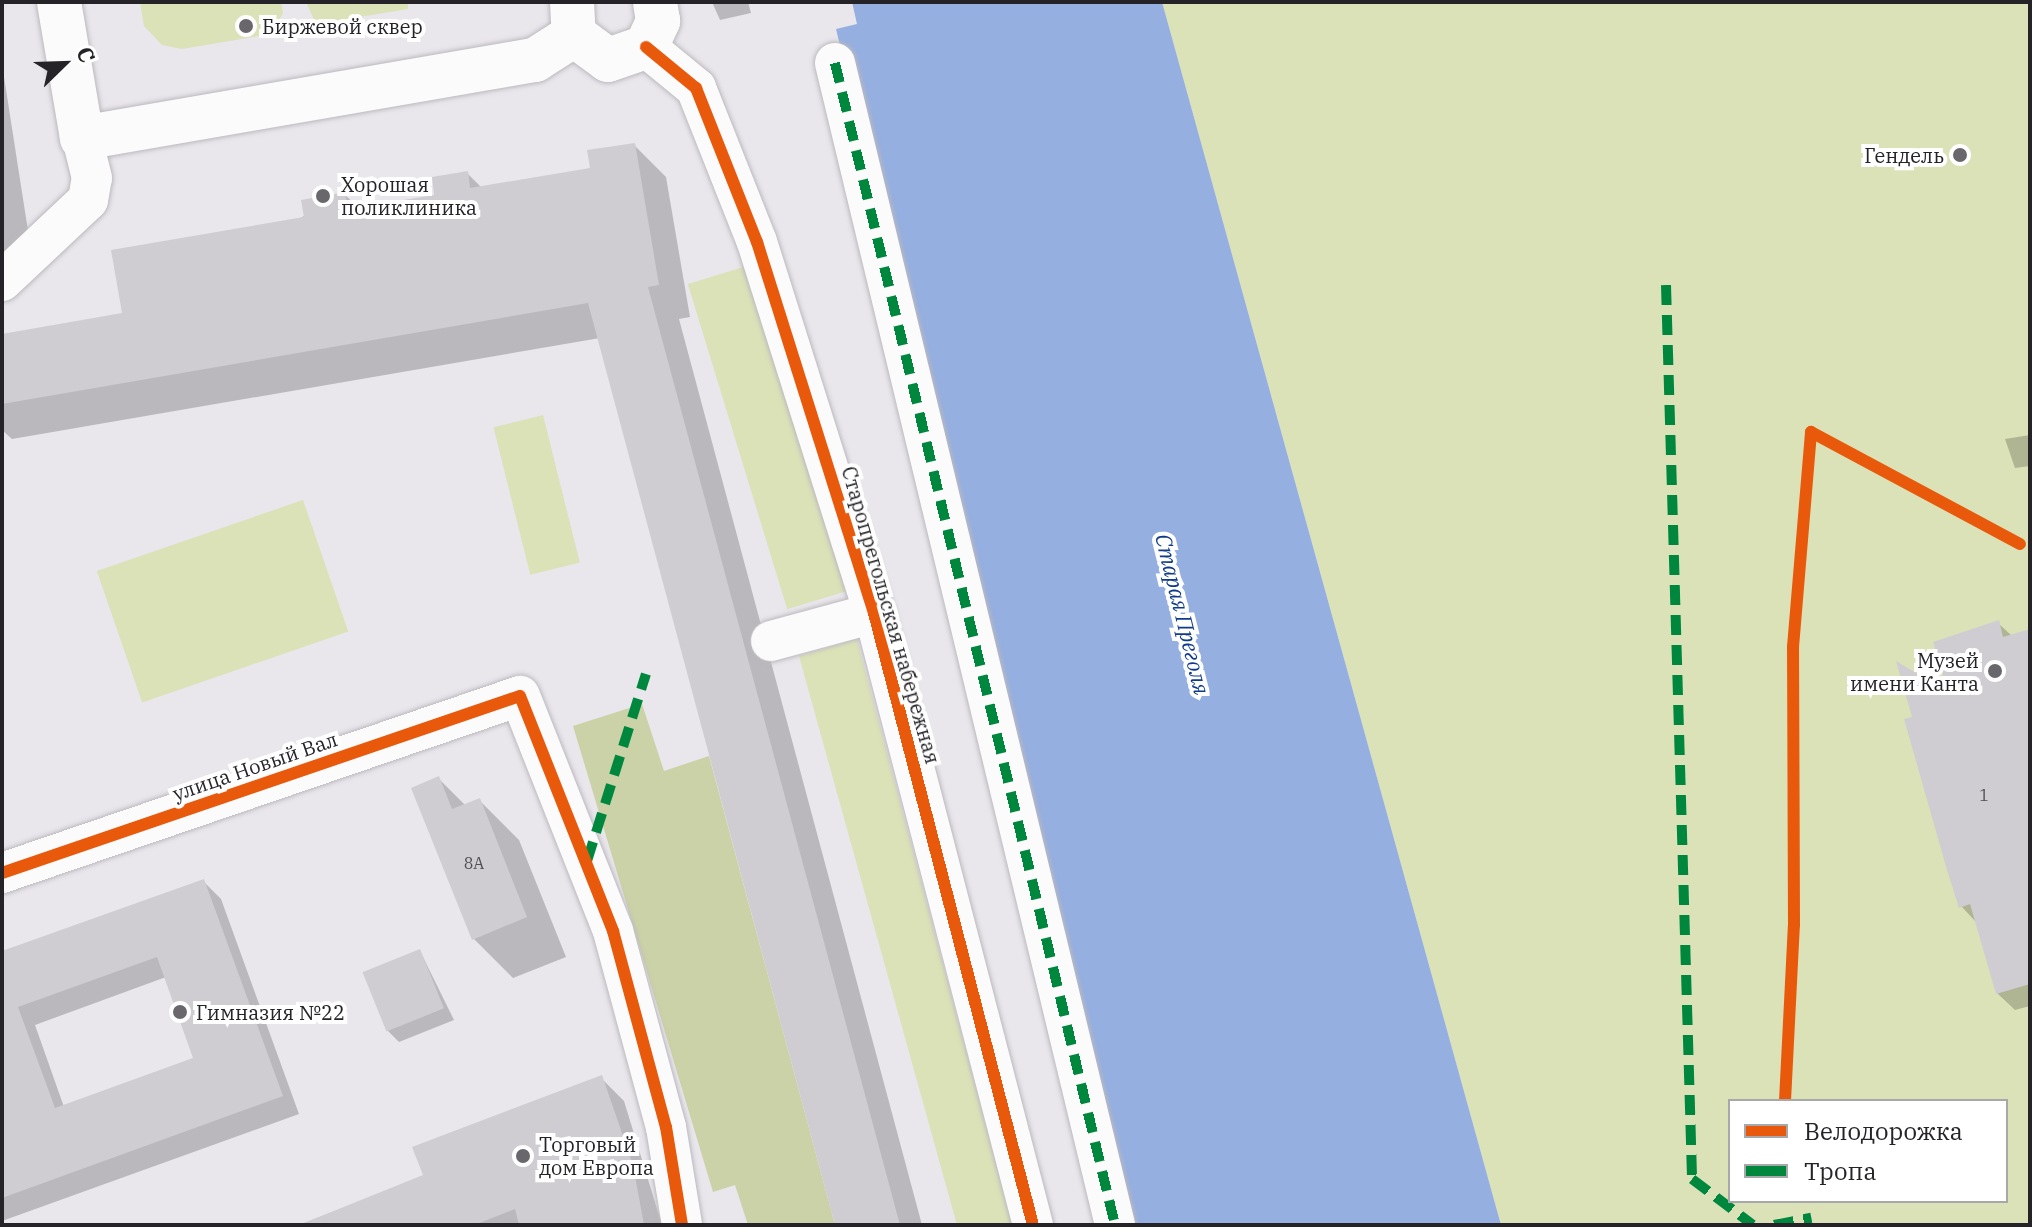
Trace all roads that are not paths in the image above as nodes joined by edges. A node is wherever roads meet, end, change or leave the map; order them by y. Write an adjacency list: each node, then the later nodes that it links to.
1 (59, 2): 6 (street)
2 (655, 2): 4 (street)
3 (573, 19): 4 (street); 6 (street)
4 (646, 47): 8 (street, Старопрегольская набережная)
5 (835, 63): 13 (street)
6 (82, 138): 7 (street)
7 (2, 281)
8 (874, 613): 9 (street); 12 (street, Старопрегольская набережная)
9 (771, 641)
10 (2, 873): 11 (street, улица Новый Вал)
11 (682, 1225)
12 (1033, 1225)
13 (1115, 1225)

